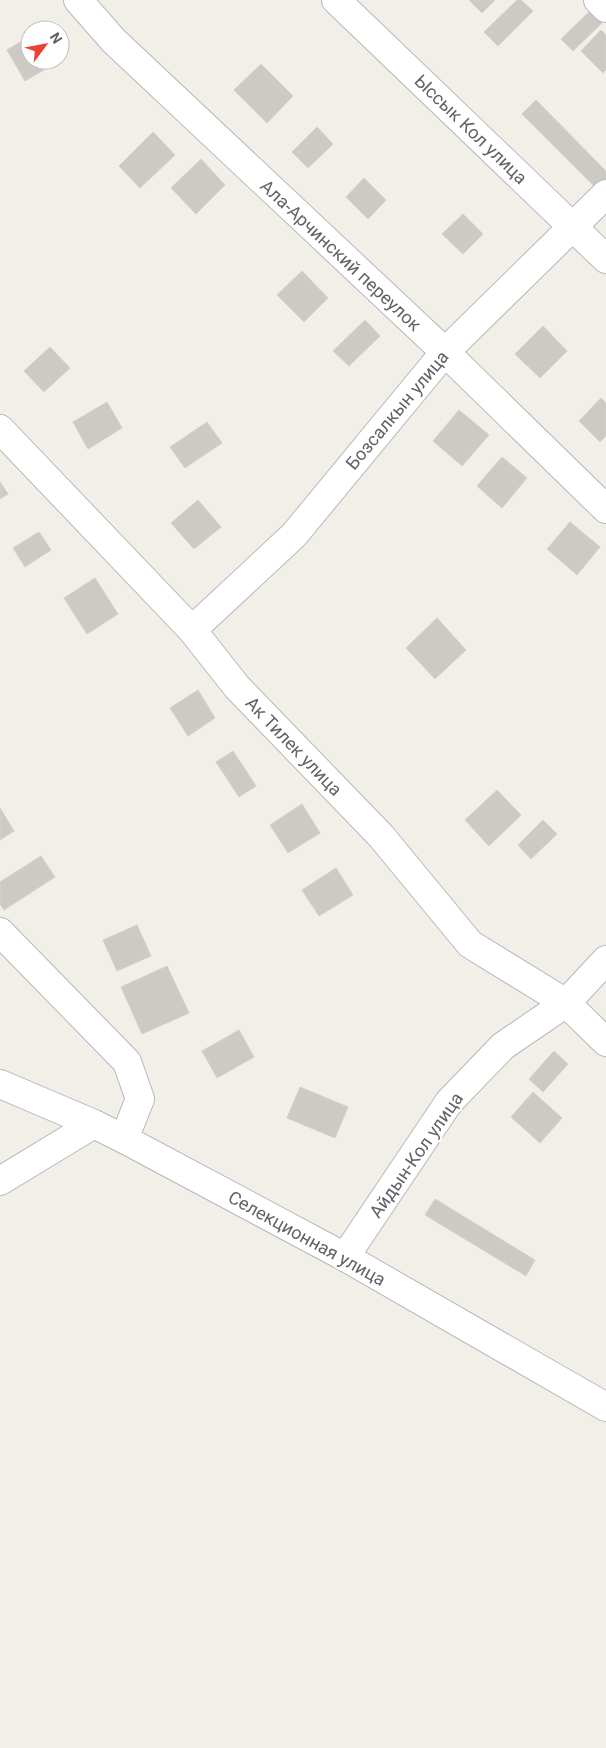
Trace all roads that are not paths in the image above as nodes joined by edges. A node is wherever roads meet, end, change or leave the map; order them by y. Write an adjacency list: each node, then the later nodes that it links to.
1 (78, 0): 8 (street, Ала-Арчинский переулок)
2 (336, 0): 6 (street, Ыссык Кол улица)
3 (598, 0): 4 (street)
4 (606, 8)
5 (606, 194): 6 (street, Бозсалкын улица)
6 (573, 227): 7 (street, Ыссык Кол улица); 8 (street, Бозсалкын улица)
7 (606, 259)
8 (444, 352): 10 (street, Ала-Арчинский переулок); 11 (street, Бозсалкын улица)
9 (0, 429): 11 (street, Ак Тилек улица)
10 (606, 509)
11 (192, 630): 14 (street, Ак Тилек улица)
12 (0, 932): 18 (street)
13 (606, 960): 14 (street, Айдын-Кол улица)
14 (566, 1003): 15 (street, Ак Тилек улица); 20 (street, Айдын-Кол улица)
15 (606, 1042)
16 (0, 1084): 17 (street, Селекционная улица)
17 (94, 1124): 18 (street, Селекционная улица); 19 (street)
18 (124, 1139): 20 (street, Селекционная улица)
19 (0, 1181)
20 (345, 1257): 21 (street, Селекционная улица)
21 (606, 1407)

